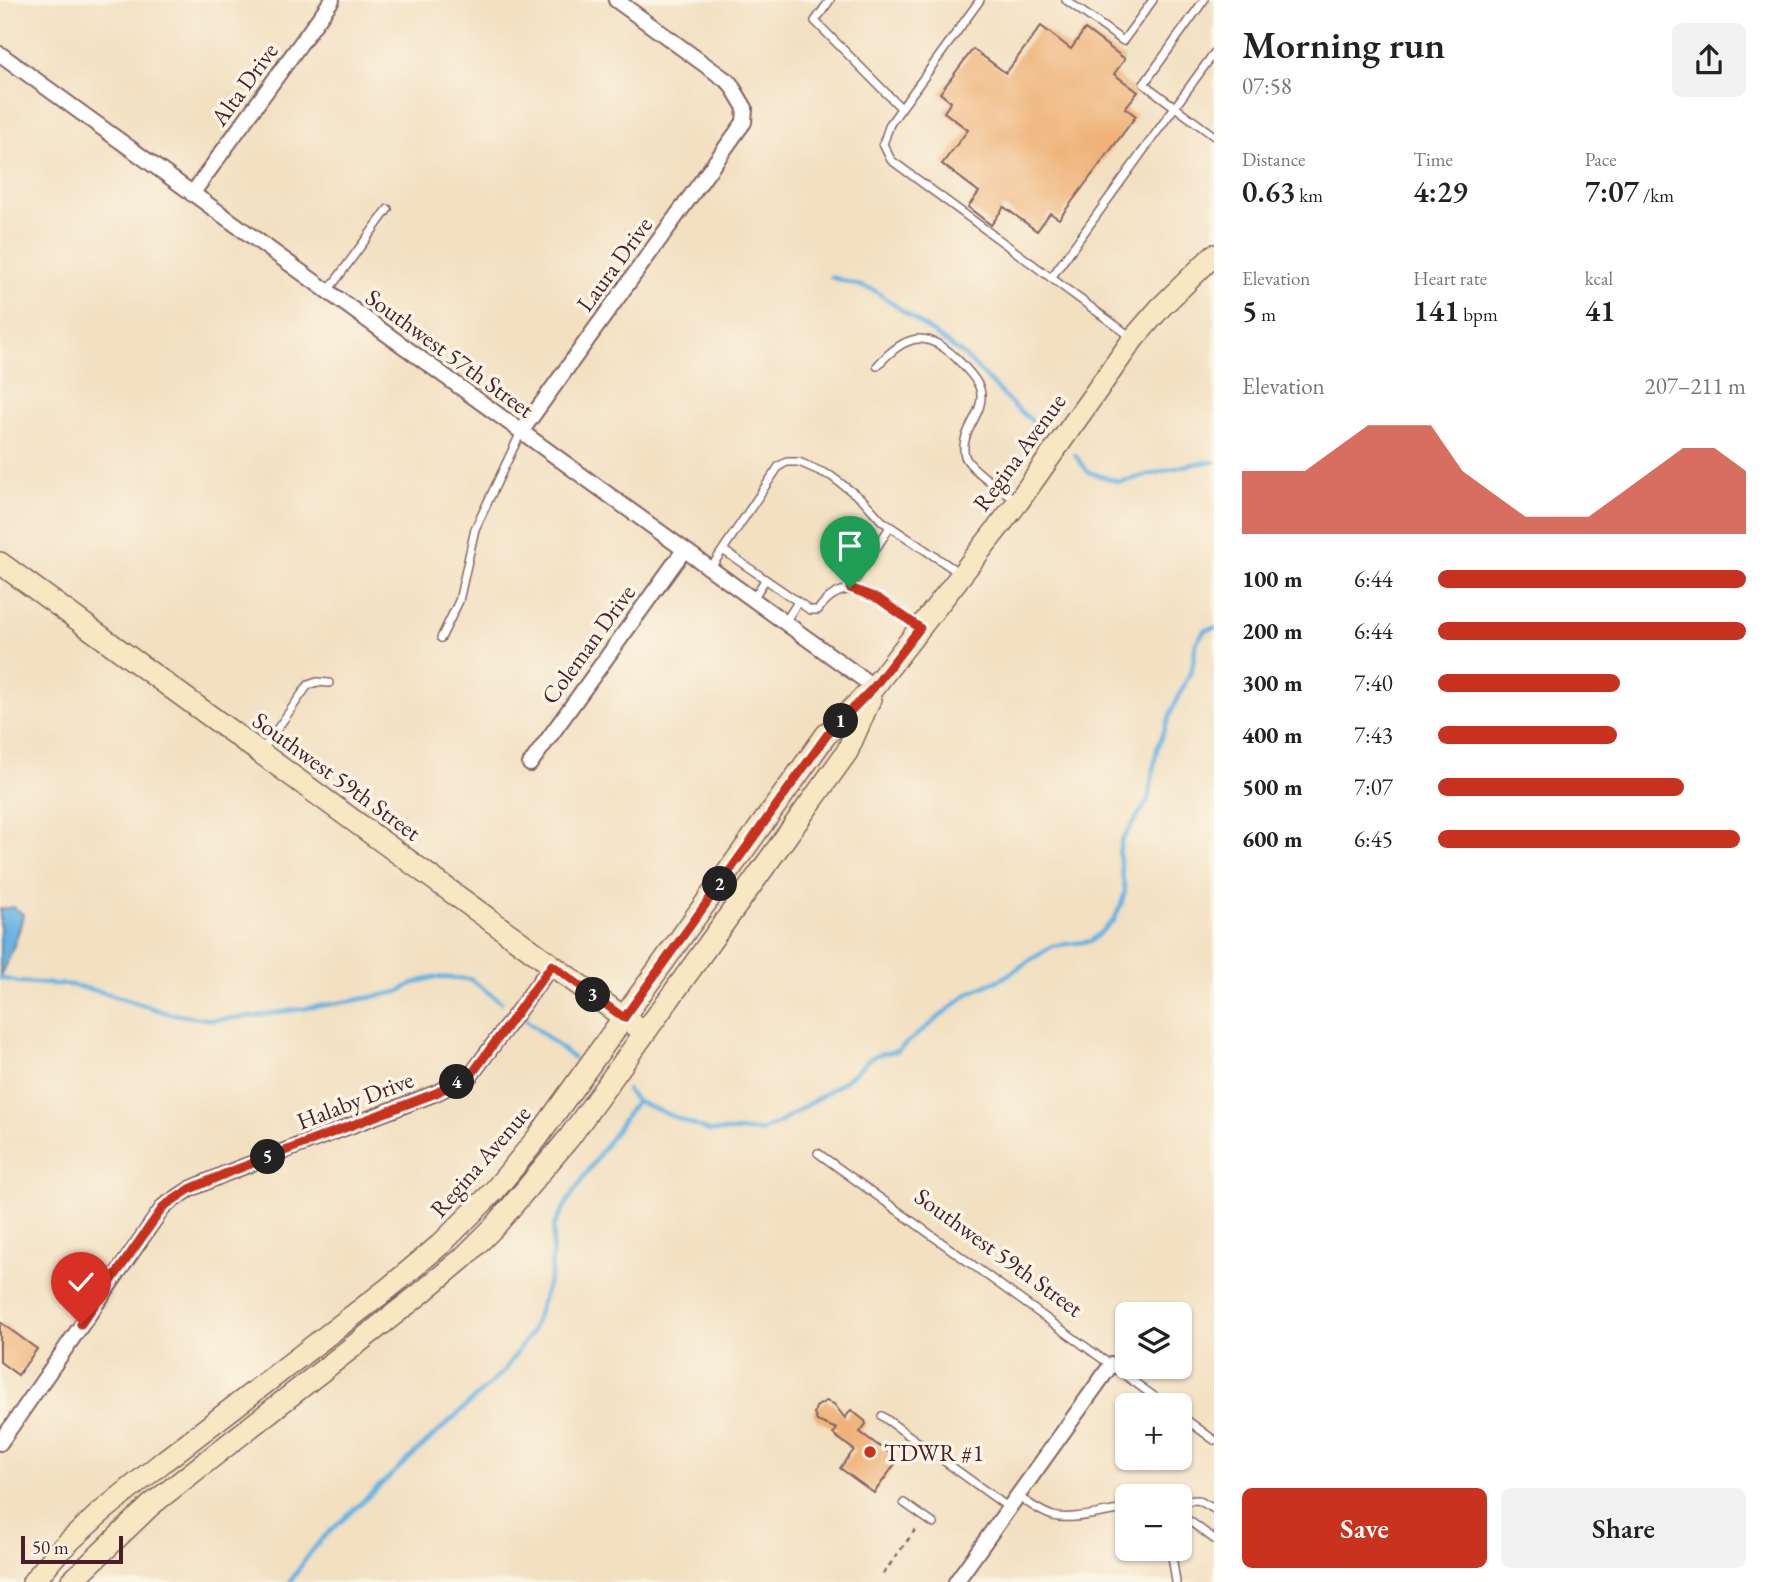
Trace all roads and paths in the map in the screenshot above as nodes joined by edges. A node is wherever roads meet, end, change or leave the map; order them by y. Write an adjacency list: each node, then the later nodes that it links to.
1 (332, 0): 13 (street, Alta Drive)
2 (616, 0): 20 (street, Laura Drive)
3 (830, 0): 11 (lane)
4 (980, 0): 11 (lane)
5 (1066, 0): 6 (lane)
6 (1153, 0)
7 (1204, 0): 10 (lane)
8 (1214, 53): 10 (lane)
9 (0, 54): 13 (street, Southwest 57th Street)
10 (1175, 107): 12 (lane); 16 (lane)
11 (901, 108): 16 (lane)
12 (1214, 136)
13 (192, 194): 17 (street, Southwest 57th Street)
14 (388, 209): 17 (lane)
15 (1214, 255): 18 (main road, Regina Avenue)
16 (1051, 278): 18 (lane)
17 (327, 292): 20 (street, Southwest 57th Street)
18 (1134, 338): 21 (main road, Regina Avenue)
19 (877, 366): 21 (lane)
20 (521, 432): 23 (street, Southwest 57th Street); 34 (lane)
21 (1018, 502): 27 (main road, Regina Avenue)
22 (890, 527): 24 (lane); 27 (lane); 29 (lane)
23 (684, 550): 26 (street, Southwest 57th Street); 38 (street, Coleman Drive)
24 (723, 550): 26 (lane); 28 (lane)
25 (0, 563): 37 (main road, Southwest 59th Street)
26 (710, 569): 30 (street, Southwest 57th Street)
27 (962, 574): 33 (main road, Regina Avenue)
28 (765, 580): 30 (lane); 31 (lane)
29 (850, 588): 31 (lane); 33 (lane)
30 (752, 599): 32 (street, Southwest 57th Street)
31 (798, 602): 32 (lane)
32 (785, 623): 36 (street, Southwest 57th Street)
33 (920, 628): 36 (main road, Regina Avenue)
34 (441, 638)
35 (329, 682): 37 (lane)
36 (874, 687): 40 (main road, Regina Avenue); 41 (main road, Regina Avenue)
37 (260, 753): 39 (main road, Southwest 59th Street)
38 (530, 764)
39 (552, 965): 40 (main road, Southwest 59th Street); 48 (street, Halaby Drive)
40 (624, 1018): 41 (main road, Southwest 59th Street); 60 (main road, Regina Avenue)
41 (644, 1032): 61 (main road, Regina Avenue)
42 (818, 1153): 43 (lane, Southwest 59th Street)
43 (1111, 1365): 44 (lane, Southwest 59th Street); 50 (street)
44 (1150, 1393)
45 (882, 1416): 50 (lane)
46 (1192, 1424): 47 (lane)
47 (1214, 1440)
48 (0, 1443)
49 (1192, 1500): 52 (lane)
50 (1013, 1502): 53 (lane); 62 (street)
51 (904, 1503): 55 (lane)
52 (1214, 1509)
53 (1115, 1511)
54 (1192, 1523): 57 (lane)
55 (933, 1524)
56 (919, 1525): 59 (path)
57 (1214, 1539)
58 (1172, 1561): 63 (lane)
59 (883, 1574)
60 (33, 1582)
61 (71, 1582)
62 (956, 1582)
63 (1175, 1582)

